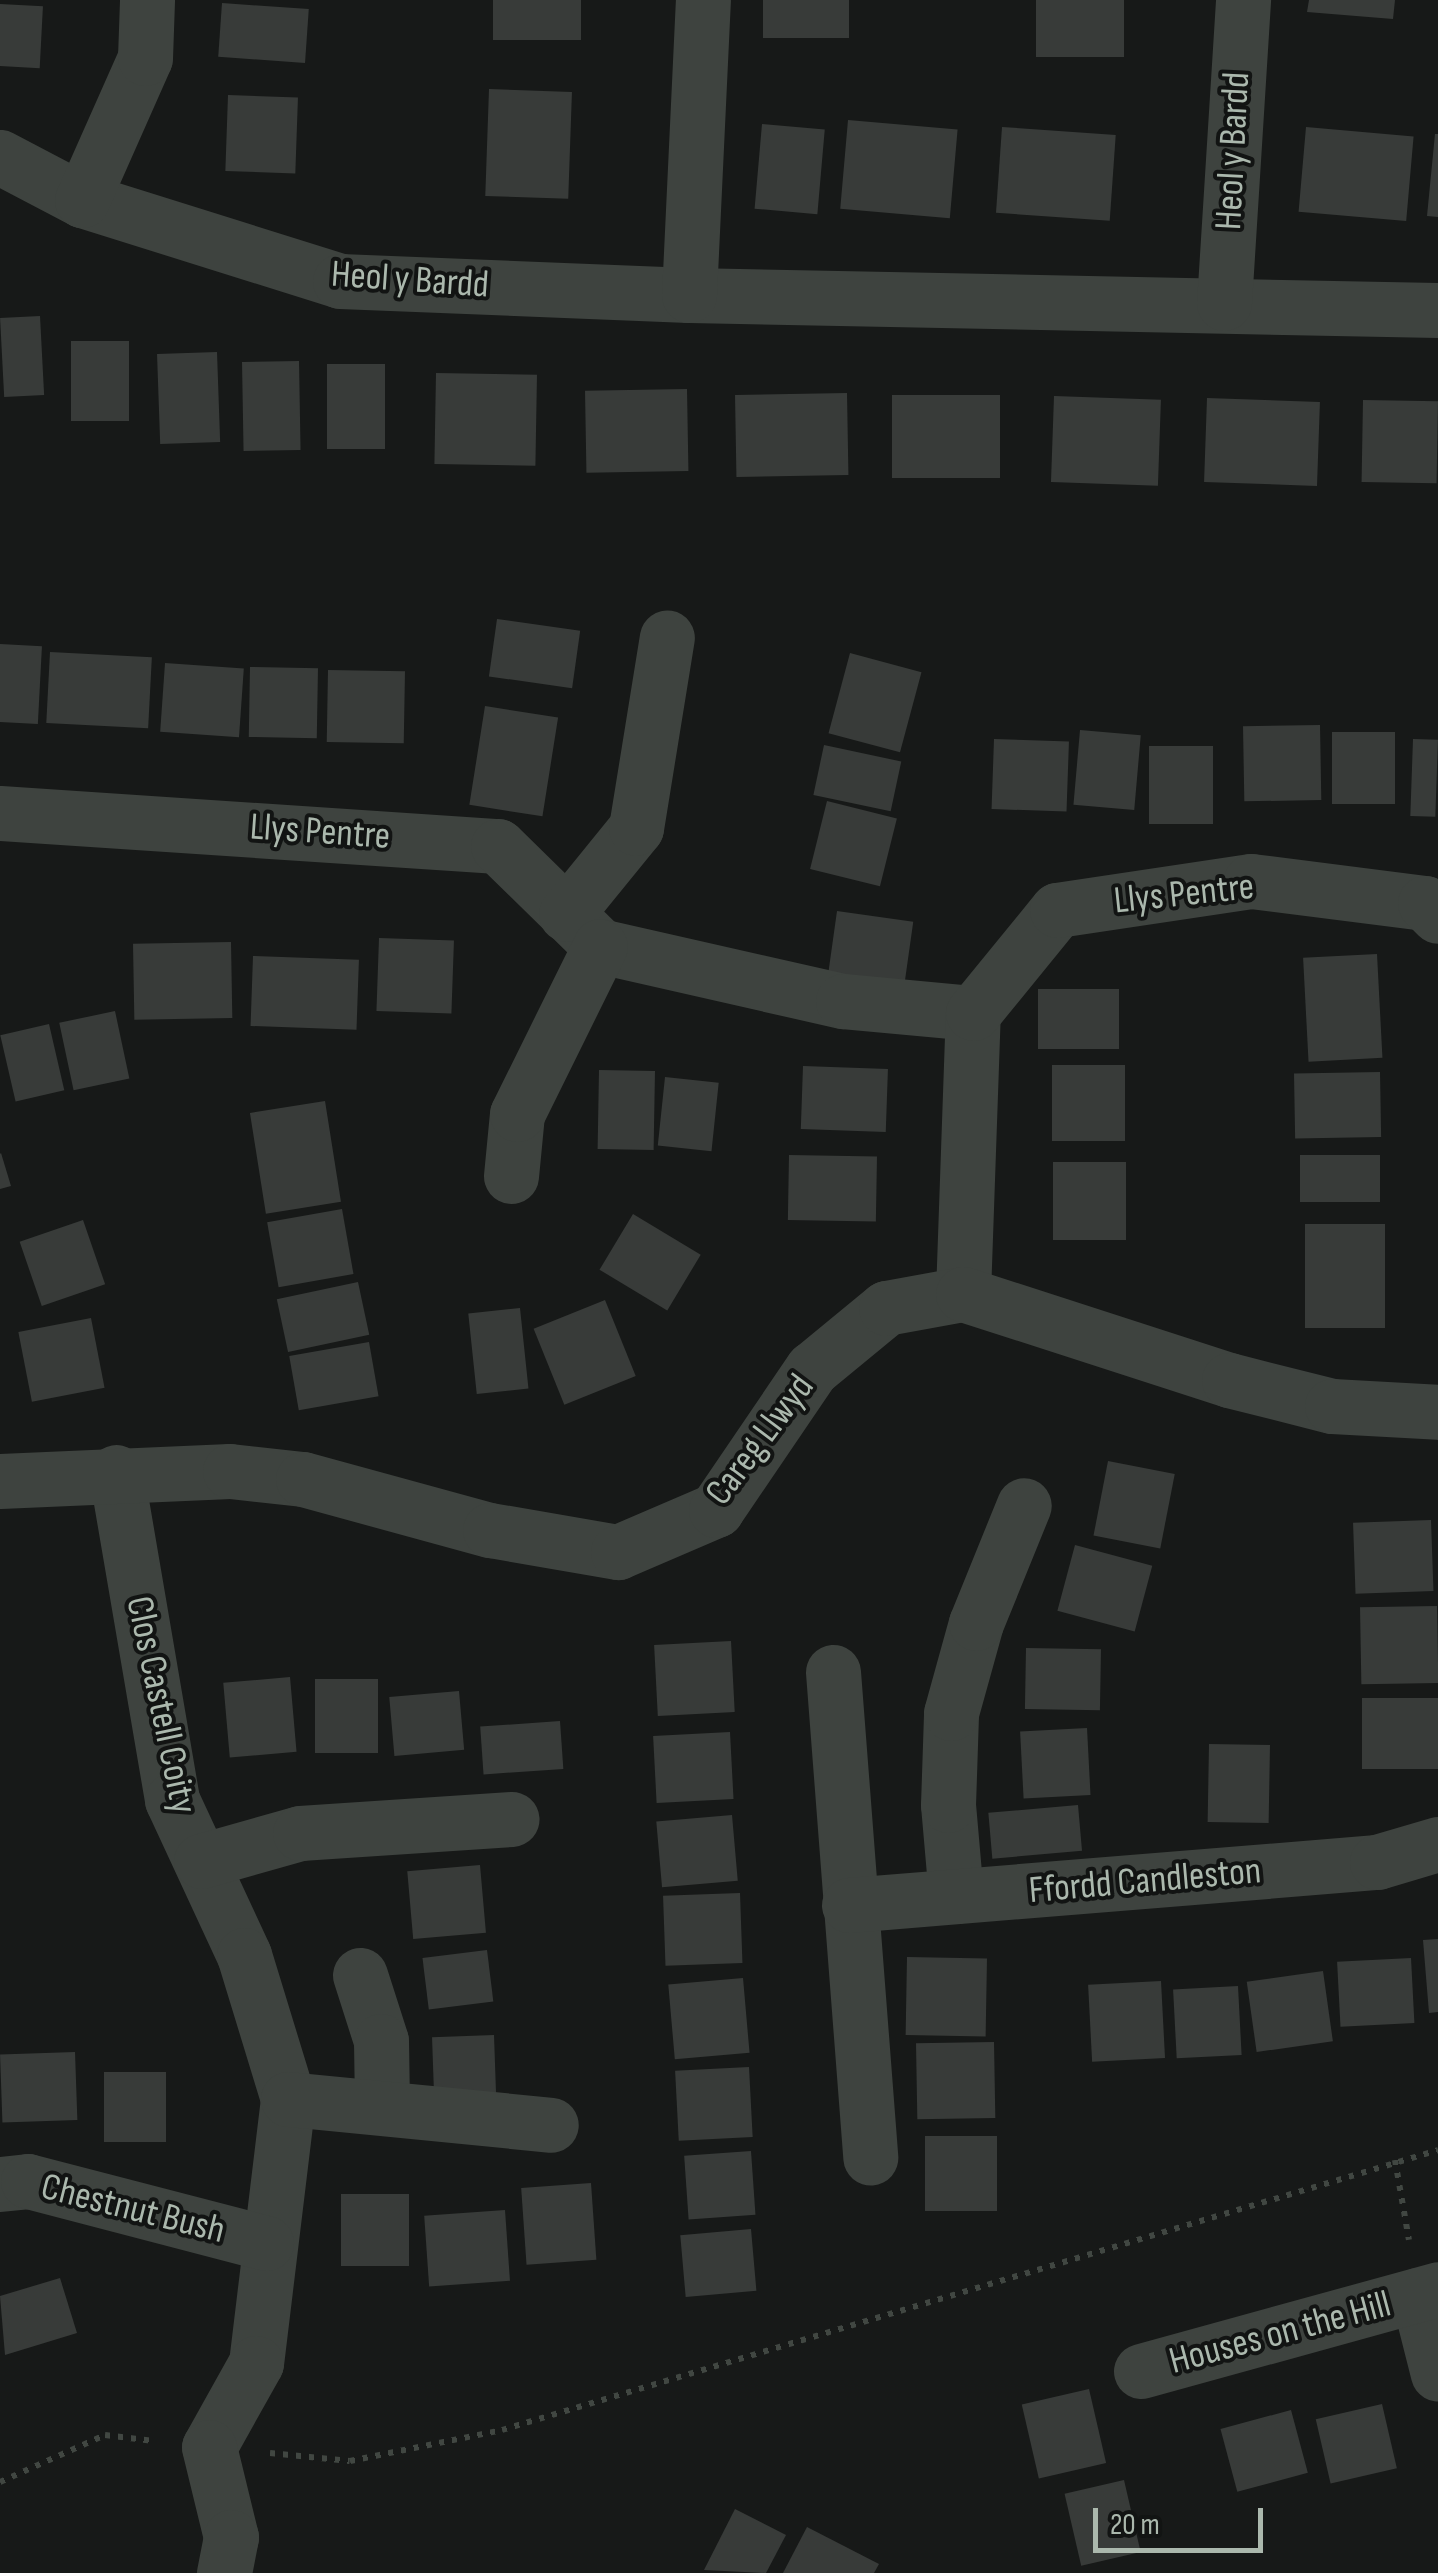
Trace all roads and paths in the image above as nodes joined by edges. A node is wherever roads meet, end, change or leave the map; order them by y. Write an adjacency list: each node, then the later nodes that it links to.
1 (147, 0): 5 (street)
2 (704, 0): 6 (street)
3 (1242, 0): 7 (street, Heol y Bardd)
4 (0, 157): 5 (street, Heol y Bardd)
5 (82, 200): 6 (street, Heol y Bardd)
6 (689, 295): 7 (street, Heol y Bardd)
7 (1224, 302): 8 (street, Heol y Bardd)
8 (1438, 310)
9 (667, 637): 12 (street)
10 (0, 813): 12 (street, Llys Pentre)
11 (1438, 916): 13 (street, Llys Pentre)
12 (583, 930): 13 (street); 14 (street)
13 (973, 1013): 15 (street)
14 (511, 1176)
15 (963, 1294): 16 (street, Careg Llwyd); 17 (street, Careg Llwyd)
16 (1438, 1412)
17 (116, 1472): 18 (street, Careg Llwyd); 23 (street, Clos Castell Coity)
18 (0, 1481)
19 (1024, 1505): 24 (street)
20 (833, 1672): 25 (street)
21 (512, 1819): 23 (street)
22 (1438, 1844): 24 (street, Ffordd Candleston)
23 (202, 1861): 27 (street, Clos Castell Coity)
24 (956, 1896): 25 (street, Ffordd Candleston)
25 (849, 1905): 31 (street)
26 (360, 1975): 28 (street)
27 (288, 2100): 28 (street); 34 (street, Clos Castell Coity)
28 (382, 2105): 29 (street)
29 (551, 2125)
30 (1438, 2150): 32 (path)
31 (870, 2158)
32 (1395, 2160): 35 (path); 38 (path)
33 (0, 2184): 34 (street, Chestnut Bush)
34 (266, 2243): 38 (street, Clos Castell Coity)
35 (1428, 2292): 36 (street, Houses on the Hill); 37 (street, Houses on the Hill)
36 (1142, 2371)
37 (1438, 2374)
38 (209, 2447): 39 (path); 40 (street)
39 (0, 2482)
40 (224, 2573)

